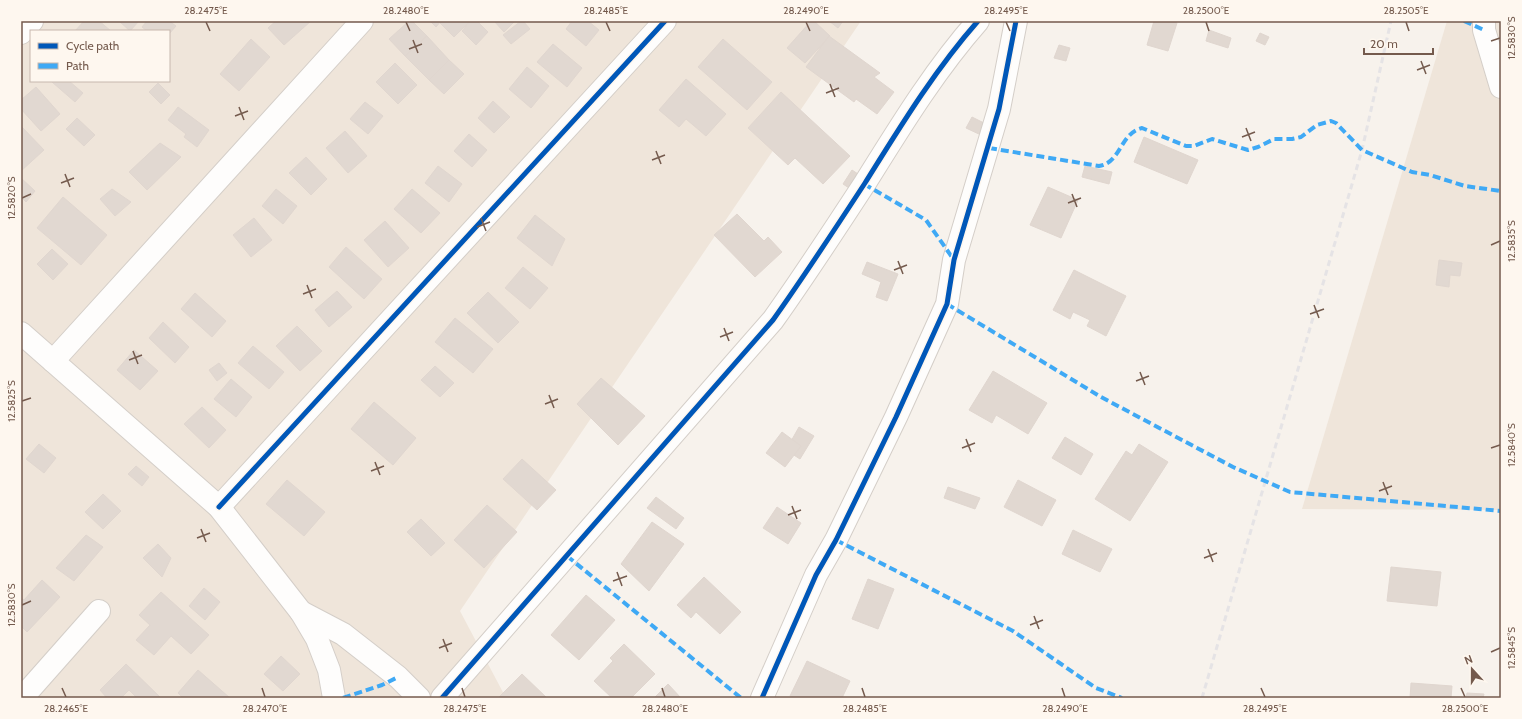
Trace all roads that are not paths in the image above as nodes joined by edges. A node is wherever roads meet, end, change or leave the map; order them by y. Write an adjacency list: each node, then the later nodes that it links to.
1 (32, 21): 7 (street)
2 (362, 21): 10 (street)
3 (665, 21): 11 (street)
4 (978, 21): 17 (street)
5 (1016, 21): 18 (street)
6 (1484, 21): 8 (street)
7 (21, 33)
8 (1501, 88)
9 (21, 333): 10 (street)
10 (53, 361): 11 (street)
11 (219, 507): 13 (street)
12 (99, 611): 14 (street)
13 (302, 612): 15 (street); 16 (street)
14 (22, 698)
15 (334, 698)
16 (419, 698)
17 (442, 698)
18 (762, 698)

